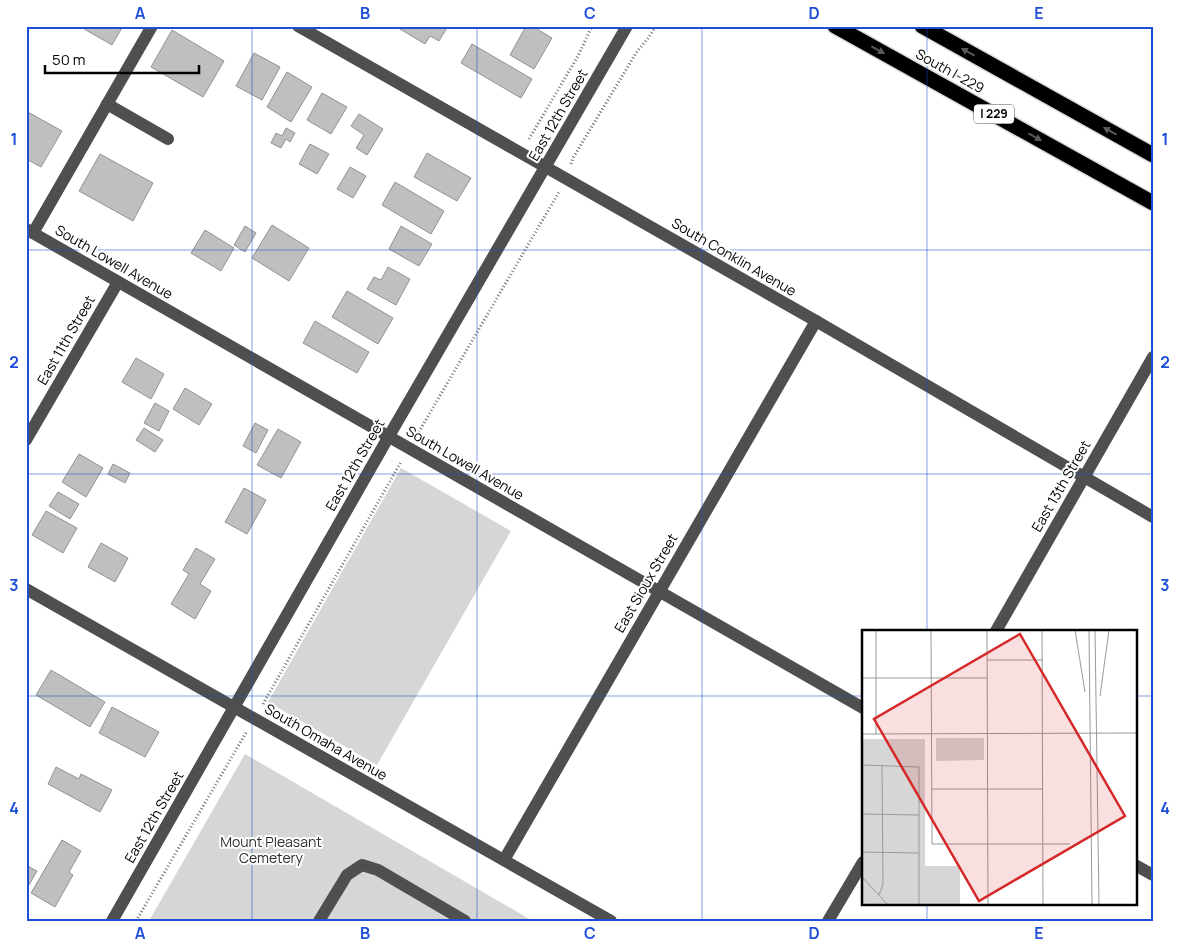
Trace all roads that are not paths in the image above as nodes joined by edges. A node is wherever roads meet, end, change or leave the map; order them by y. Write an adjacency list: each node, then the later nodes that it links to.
1 (152, 26): 6 (street)
2 (298, 26): 9 (street, South Conklin Avenue)
3 (627, 26): 9 (street, East 12th Street)
4 (835, 26): 10 (highway, South I-229 / I 229, one-way to 10)
5 (922, 26): 8 (highway, South I-229, one-way to 5)
6 (107, 104): 7 (street); 11 (street)
7 (168, 140)
8 (1153, 155)
9 (545, 168): 13 (street, South Conklin Avenue); 15 (street, East 12th Street)
10 (1153, 203)
11 (30, 231): 12 (street, South Lowell Avenue)
12 (118, 282): 15 (street, South Lowell Avenue); 16 (street, East 11th Street)
13 (816, 322): 17 (street, South Conklin Avenue); 20 (street, East Sioux Street)
14 (1153, 357): 17 (street, East 13th Street)
15 (389, 436): 20 (street, South Lowell Avenue); 22 (street, East 12th Street)
16 (26, 440)
17 (1084, 477): 18 (street, South Conklin Avenue); 21 (street, East 13th Street)
18 (1153, 517)
19 (26, 589): 22 (street, South Omaha Avenue)
20 (659, 590): 23 (street, South Lowell Avenue); 24 (street, East Sioux Street)
21 (997, 630)
22 (234, 707): 24 (street, South Omaha Avenue); 28 (street, East 12th Street)
23 (862, 707)
24 (504, 860): 31 (street, South Omaha Avenue)
25 (862, 864): 32 (street)
26 (1136, 866): 27 (street)
27 (1153, 875)
28 (112, 921)
29 (319, 921): 30 (street)
30 (465, 921)
31 (611, 921)
32 (828, 921)

